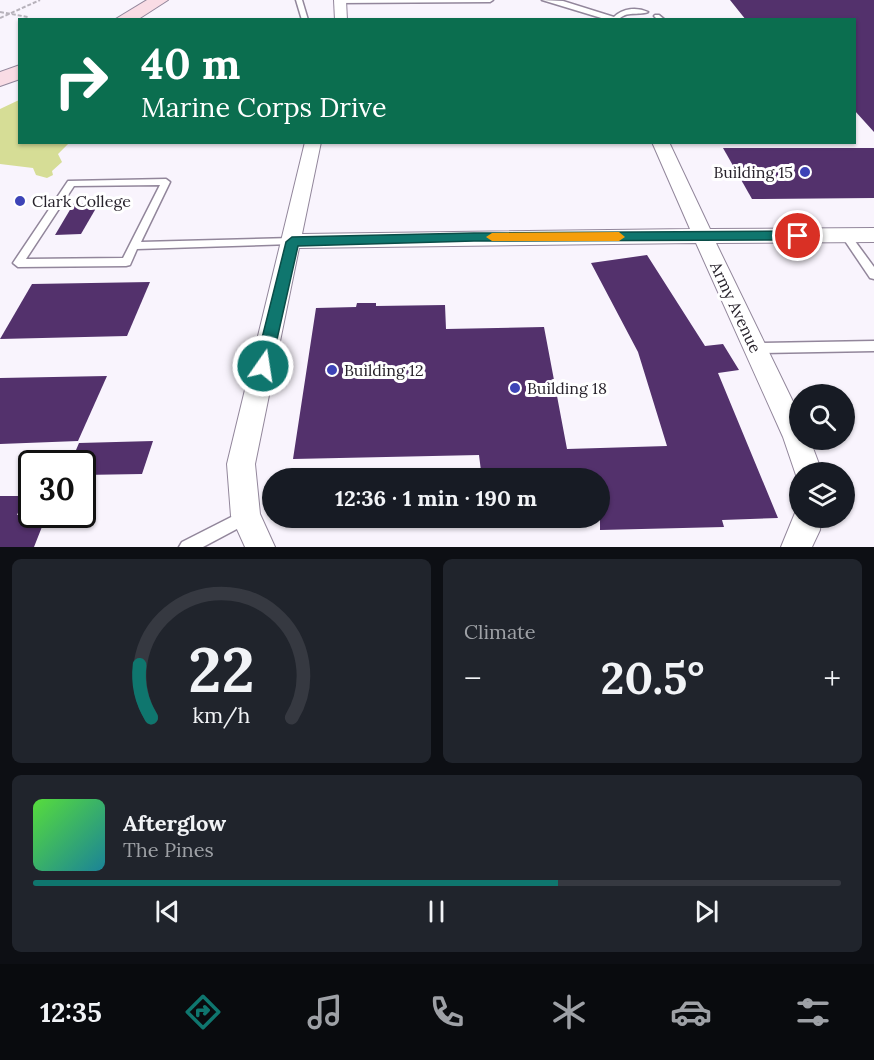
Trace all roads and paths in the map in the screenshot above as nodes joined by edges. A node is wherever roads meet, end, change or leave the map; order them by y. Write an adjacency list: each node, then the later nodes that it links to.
1 (40, 0): 9 (path)
2 (299, 0): 14 (lane)
3 (489, 0): 5 (lane)
4 (545, 0): 16 (lane)
5 (341, 1): 15 (street)
6 (167, 2): 12 (street); 13 (street)
7 (0, 12): 9 (path)
8 (645, 12): 17 (lane)
9 (12, 13): 10 (path); 11 (path)
10 (28, 17)
11 (0, 18)
12 (128, 18)
13 (149, 18)
14 (304, 18)
15 (341, 18)
16 (610, 18)
17 (616, 18)
18 (18, 72): 19 (street)
19 (0, 80)
20 (18, 85): 21 (street)
21 (0, 93)
22 (313, 144): 27 (street)
23 (661, 144): 25 (street, Army Avenue)
24 (874, 235): 26 (street)
25 (703, 236): 26 (street); 27 (street); 31 (street, Army Avenue)
26 (846, 236): 29 (lane)
27 (292, 242): 28 (lane); 33 (street)
28 (134, 246): 28 (lane)
29 (874, 275)
30 (874, 346): 31 (lane)
31 (755, 348): 32 (street, Army Avenue)
32 (805, 462)
33 (246, 516): 35 (lane); 36 (street)
34 (805, 528): 37 (street)
35 (187, 547)
36 (260, 547)
37 (796, 547)

